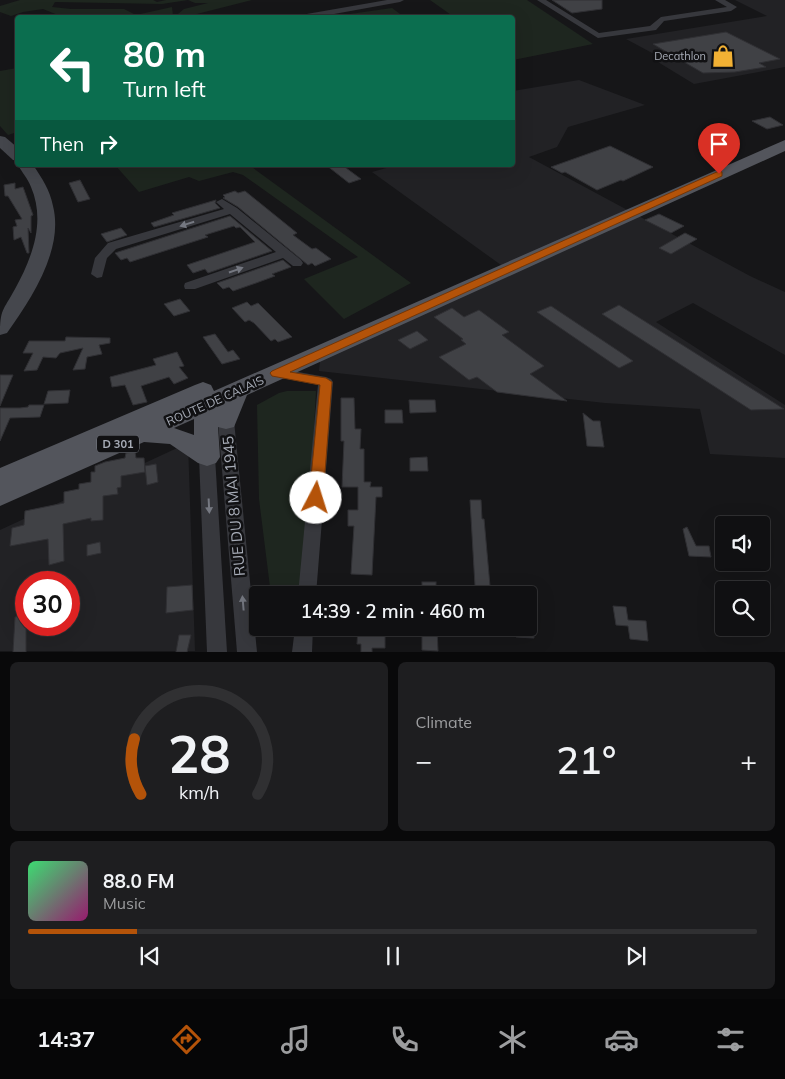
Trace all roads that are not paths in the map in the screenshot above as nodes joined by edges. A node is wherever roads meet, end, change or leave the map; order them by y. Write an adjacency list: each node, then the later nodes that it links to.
1 (400, 0): 4 (street)
2 (541, 0): 3 (street)
3 (719, 0)
4 (313, 15)
5 (785, 136): 19 (main road, ROUTE DE CALAIS / D 301)
6 (0, 140): 8 (main road)
7 (785, 145): 17 (main road, ROUTE DE CALAIS / D 301)
8 (15, 153)
9 (27, 167): 16 (main road)
10 (222, 202): 11 (street)
11 (233, 210): 12 (street); 14 (street, one-way to 14)
12 (285, 253): 13 (street); 15 (street, one-way to 12)
13 (296, 263)
14 (97, 274)
15 (190, 286)
16 (0, 329)
17 (276, 373): 18 (main road, ROUTE DE CALAIS / D 301); 25 (street)
18 (236, 392): 19 (main road, ROUTE DE CALAIS / D 301); 20 (main road)
19 (200, 399): 20 (main road); 21 (main road, ROUTE DE CALAIS / D 301); 22 (main road); 23 (main road, ROUTE DE CALAIS / D 301)
20 (226, 421): 28 (street, RUE DU 8 MAI 1945, one-way to 20)
21 (140, 434): 22 (main road); 24 (main road, ROUTE DE CALAIS / D 301)
22 (207, 457): 27 (street, RUE DU 8 MAI 1945, one-way to 27)
23 (0, 479)
24 (0, 496)
25 (308, 586)
26 (303, 636): 29 (street)
27 (217, 652)
28 (247, 652)
29 (302, 652)

